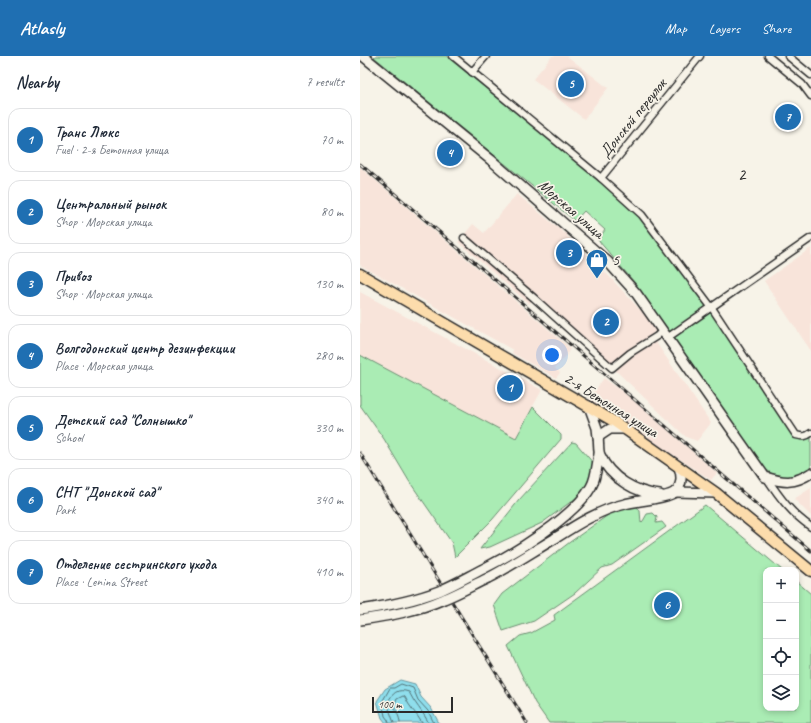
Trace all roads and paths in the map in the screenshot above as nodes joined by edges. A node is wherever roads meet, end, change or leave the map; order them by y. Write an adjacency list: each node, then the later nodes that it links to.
1 (363, 56): 15 (main road, Морская улица)
2 (453, 56): 7 (street)
3 (486, 56): 7 (street)
4 (700, 56): 10 (street, Донской переулок)
5 (768, 56): 9 (street)
6 (788, 56): 8 (street)
7 (472, 72): 10 (street)
8 (811, 75)
9 (811, 96)
10 (602, 178): 14 (street)
11 (464, 238): 15 (street)
12 (811, 238): 14 (street)
13 (360, 274): 16 (main road, 2-я Бетонная улица)
14 (712, 308): 15 (street); 18 (street)
15 (665, 334): 23 (main road, Морская улица)
16 (589, 406): 17 (main road, 2-я Бетонная улица); 19 (main road)
17 (625, 429): 19 (main road); 21 (main road, 2-я Бетонная улица)
18 (811, 433)
19 (598, 437): 20 (main road)
20 (599, 454): 26 (main road); 29 (main road, bridge)
21 (679, 467): 24 (main road); 25 (main road, 2-я Бетонная улица)
22 (811, 473): 23 (main road)
23 (765, 477): 27 (street)
24 (675, 492): 25 (main road); 26 (main road)
25 (716, 493): 28 (main road, 2-я Бетонная улица)
26 (665, 495): 30 (main road, bridge)
27 (811, 527)
28 (811, 571)
29 (360, 610)
30 (360, 620)

